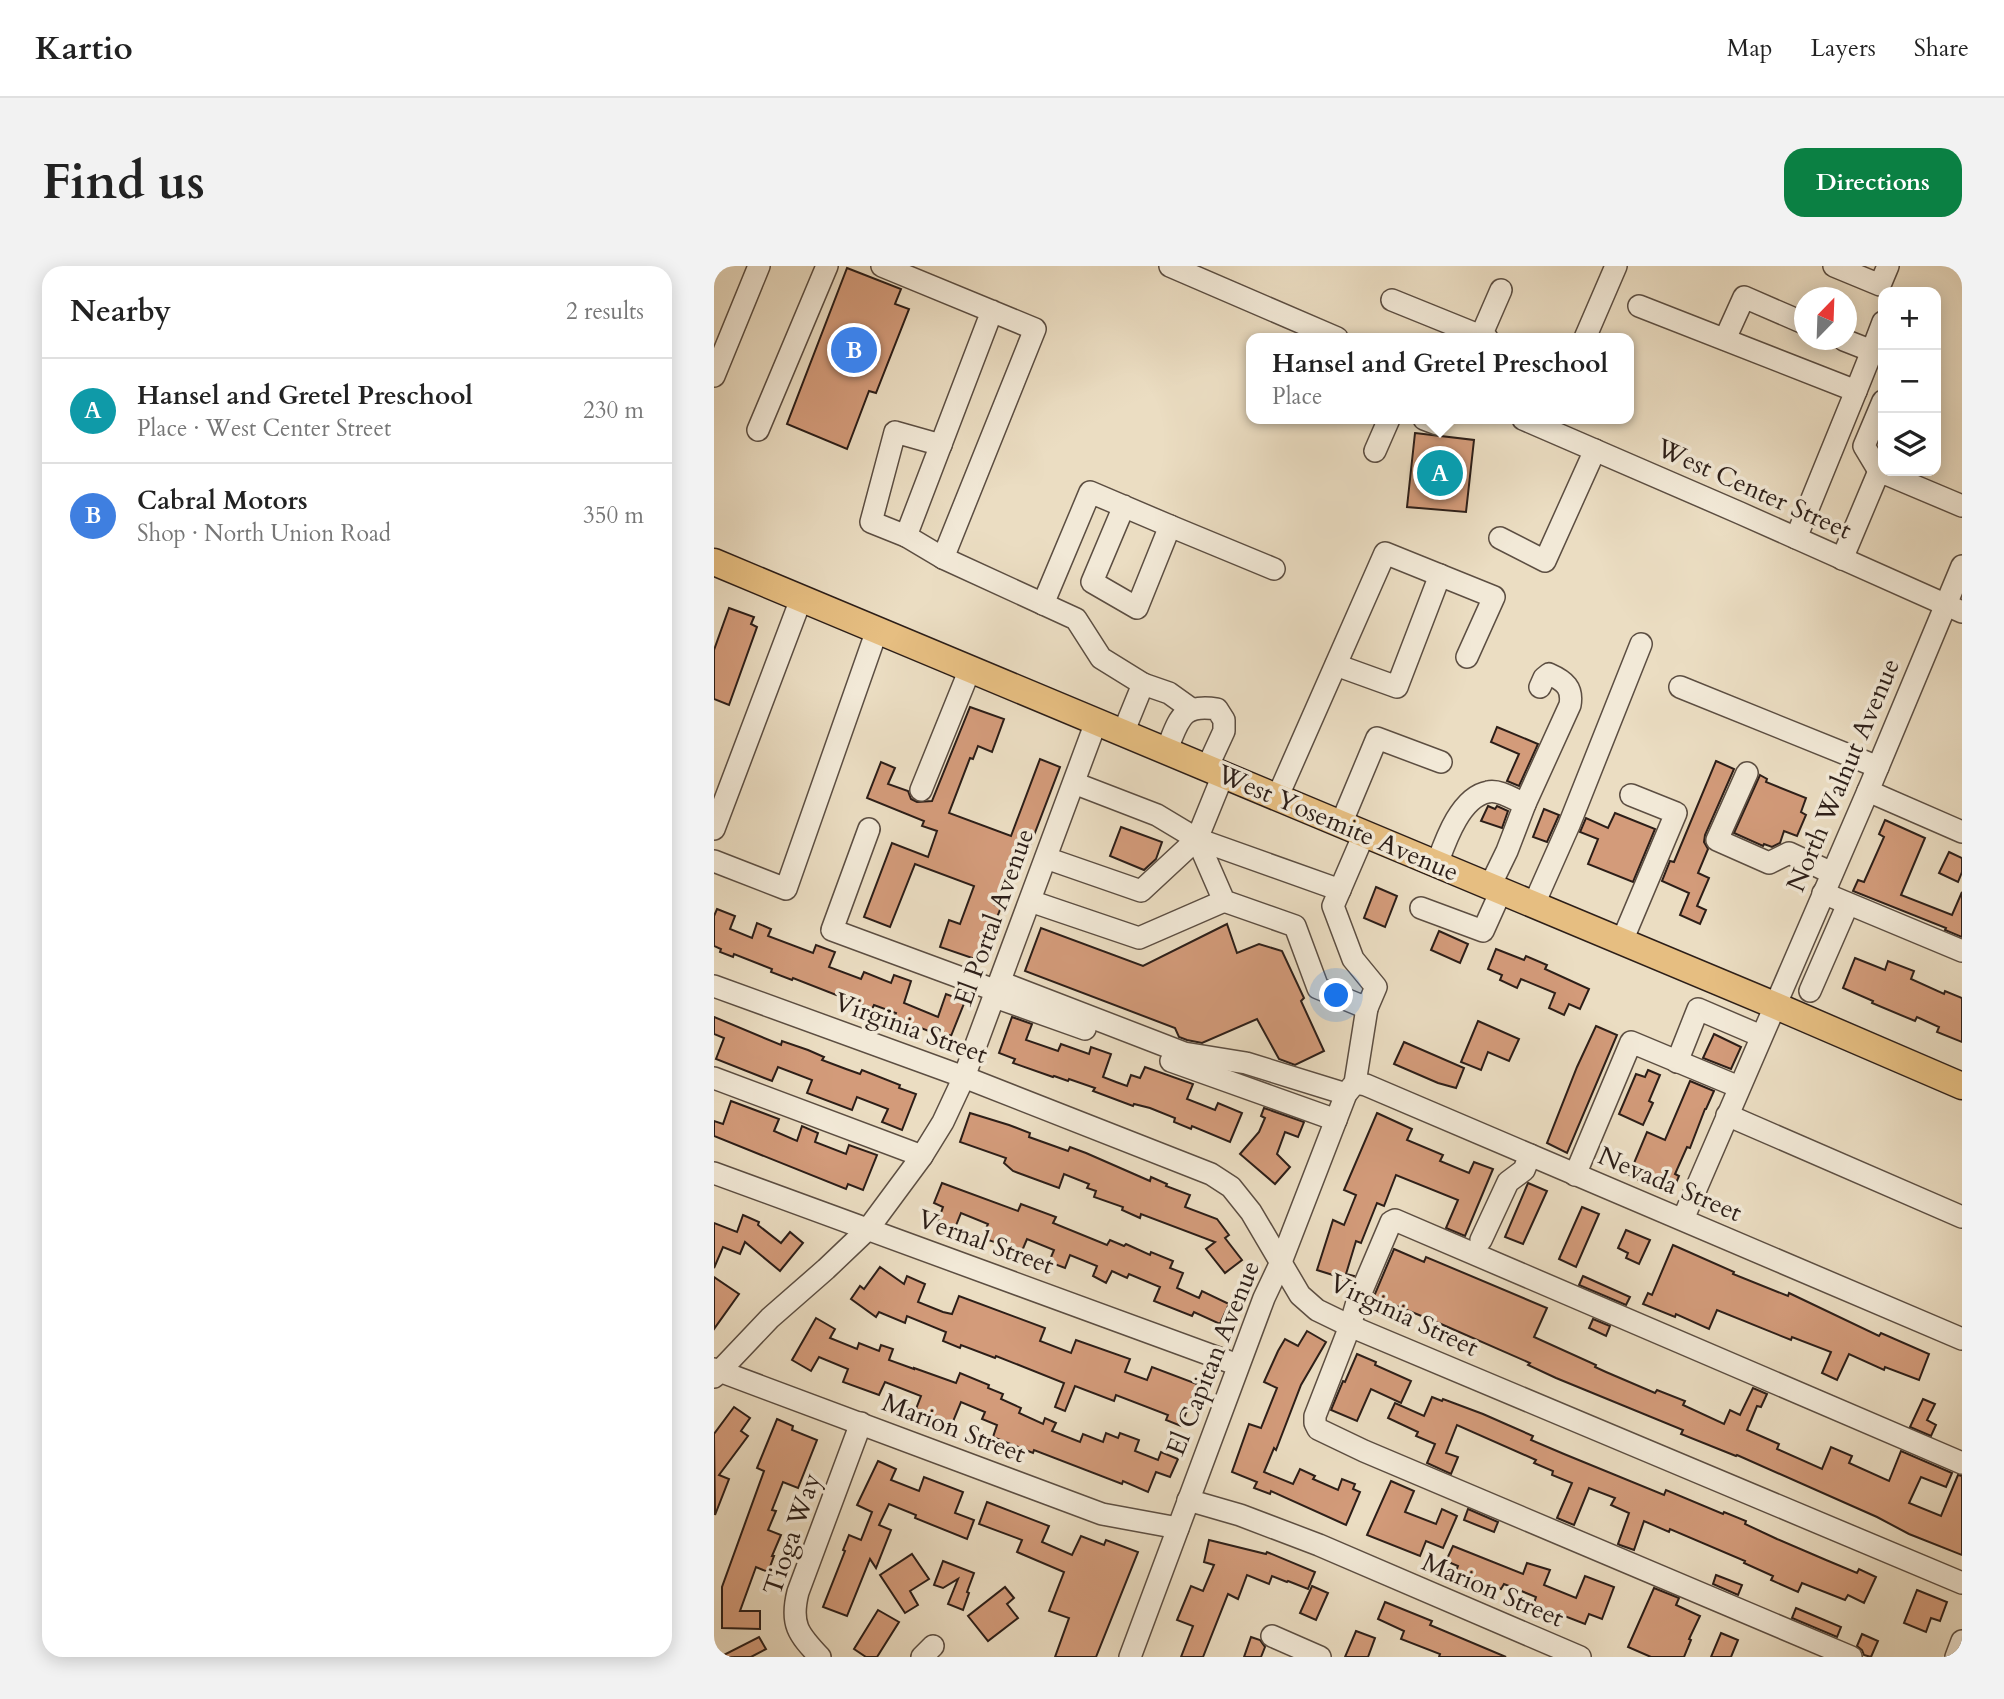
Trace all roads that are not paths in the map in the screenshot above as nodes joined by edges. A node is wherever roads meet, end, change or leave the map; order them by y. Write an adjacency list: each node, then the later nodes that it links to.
1 (759, 266): 21 (street)
2 (827, 266): 26 (street)
3 (882, 266): 11 (street)
4 (1170, 266): 13 (street)
5 (1616, 266): 16 (street)
6 (1834, 266): 7 (street)
7 (1888, 266)
8 (1501, 290): 15 (street)
9 (1392, 300): 14 (street)
10 (1639, 306): 18 (street)
11 (992, 311): 27 (street); 39 (street)
12 (1794, 319): 18 (street)
13 (1325, 333)
14 (1474, 333)
15 (1485, 333)
16 (1587, 333)
17 (1878, 335): 20 (street)
18 (1725, 340): 22 (street)
19 (1857, 345): 20 (street)
20 (1872, 351): 22 (street)
21 (714, 376)
22 (1856, 391): 38 (street)
23 (1878, 413): 30 (street)
24 (1388, 424): 29 (street)
25 (1549, 424): 28 (street, West Center Street)
26 (758, 430)
27 (941, 445): 36 (street); 36 (street)
28 (1595, 450): 37 (street); 38 (street, West Center Street)
29 (1375, 452)
30 (1878, 468)
31 (1878, 476): 40 (street)
32 (1892, 476): 34 (street)
33 (1124, 506): 35 (street); 35 (street); 46 (street)
34 (1962, 506)
35 (1170, 526): 43 (street)
36 (905, 536): 39 (street)
37 (1500, 538)
38 (1796, 538): 40 (street, West Center Street)
39 (943, 558): 46 (street)
40 (1842, 559): 47 (street, West Center Street)
41 (1962, 566): 47 (street, North Walnut Avenue)
42 (716, 569): 45 (main road, West Yosemite Avenue)
43 (1274, 569)
44 (1440, 575): 50 (street); 51 (street); 51 (street)
45 (801, 598): 48 (main road, West Yosemite Avenue); 70 (street)
46 (1043, 604): 53 (street)
47 (1954, 609): 61 (street, North Walnut Avenue)
48 (877, 630): 52 (main road, West Yosemite Avenue); 76 (street)
49 (1641, 644): 84 (street)
50 (1466, 657)
51 (1336, 664): 68 (street)
52 (970, 669): 57 (main road, West Yosemite Avenue); 65 (street)
53 (1143, 684): 56 (street); 58 (street)
54 (1539, 687): 69 (street)
55 (1680, 687): 61 (street)
56 (1190, 708): 59 (street); 62 (street)
57 (1096, 722): 58 (main road, West Yosemite Avenue); 64 (street, El Portal Avenue)
58 (1123, 733): 59 (main road, West Yosemite Avenue)
59 (1166, 751): 62 (main road, West Yosemite Avenue)
60 (1441, 762): 72 (street)
61 (1878, 767): 66 (street, North Walnut Avenue)
62 (1215, 772): 68 (main road, West Yosemite Avenue); 74 (street)
63 (1747, 773): 78 (street)
64 (1074, 782): 74 (street); 75 (street, El Portal Avenue)
65 (921, 790)
66 (1868, 791): 73 (street); 78 (street, North Walnut Avenue)
67 (1631, 795): 87 (street)
68 (1277, 797): 72 (main road, West Yosemite Avenue)
69 (1525, 804): 77 (street); 79 (street)
70 (714, 829)
71 (869, 829): 90 (street)
72 (1352, 829): 77 (main road, West Yosemite Avenue); 80 (street)
73 (1962, 832)
74 (1197, 839): 75 (street); 80 (street); 83 (street)
75 (1046, 858): 82 (street, El Portal Avenue)
76 (714, 861)
77 (1437, 864): 79 (main road, West Yosemite Avenue)
78 (1832, 873): 81 (street, North Walnut Avenue)
79 (1495, 888): 84 (main road, West Yosemite Avenue); 86 (street)
80 (1340, 890): 93 (street, El Capitan Avenue)
81 (1823, 893): 85 (street); 92 (street, North Walnut Avenue)
82 (1030, 901): 83 (street); 90 (street, El Portal Avenue)
83 (1224, 901): 93 (street)
84 (1534, 904): 87 (main road, West Yosemite Avenue)
85 (1848, 904): 88 (street); 91 (street)
86 (1422, 908)
87 (1622, 941): 92 (main road, West Yosemite Avenue)
88 (1962, 951)
89 (714, 986): 96 (street, Virginia Street)
90 (997, 990): 96 (street, El Portal Avenue); 100 (street, Nevada Street); 102 (street)
91 (1810, 991)
92 (1774, 1005): 94 (street, North Walnut Avenue); 98 (main road, West Yosemite Avenue)
93 (1367, 1008): 100 (street, El Capitan Avenue)
94 (1761, 1036): 95 (street); 99 (street, North Walnut Avenue)
95 (1677, 1062): 99 (street); 106 (street)
96 (964, 1077): 104 (street, El Portal Avenue); 111 (street, Virginia Street)
97 (714, 1078): 104 (street)
98 (1962, 1086)
99 (1739, 1087): 101 (street, North Walnut Avenue)
100 (1351, 1089): 102 (street, El Capitan Avenue); 103 (street, Nevada Street)
101 (1727, 1115): 107 (street); 108 (street, North Walnut Avenue)
102 (1336, 1120): 111 (street, El Capitan Avenue)
103 (1530, 1155): 106 (street, Nevada Street); 110 (street)
104 (922, 1156): 109 (street, El Portal Avenue)
105 (714, 1172): 109 (street, Vernal Street)
106 (1576, 1175): 108 (street, Nevada Street)
107 (1962, 1217)
108 (1683, 1219): 113 (street, Nevada Street)
109 (868, 1229): 114 (street, Vernal Street); 115 (street, El Portal Avenue)
110 (1481, 1240)
111 (1281, 1262): 112 (street, Virginia Street); 114 (street, El Capitan Avenue)
112 (1350, 1326): 117 (street); 120 (street, Virginia Street); 126 (street)
113 (1962, 1339)
114 (1238, 1365): 118 (street, El Capitan Avenue)
115 (716, 1372): 116 (street, Marion Street)
116 (861, 1423): 119 (street, Marion Street); 122 (street, Tioga Way)
117 (1962, 1463)
118 (1188, 1500): 119 (street, El Capitan Avenue); 125 (street, Marion Street)
119 (1178, 1528): 123 (street, El Capitan Avenue)
120 (1962, 1583)
121 (1272, 1636): 124 (street)
122 (820, 1657)
123 (1130, 1657)
124 (1320, 1657)
125 (1580, 1657)
126 (1852, 1657)

